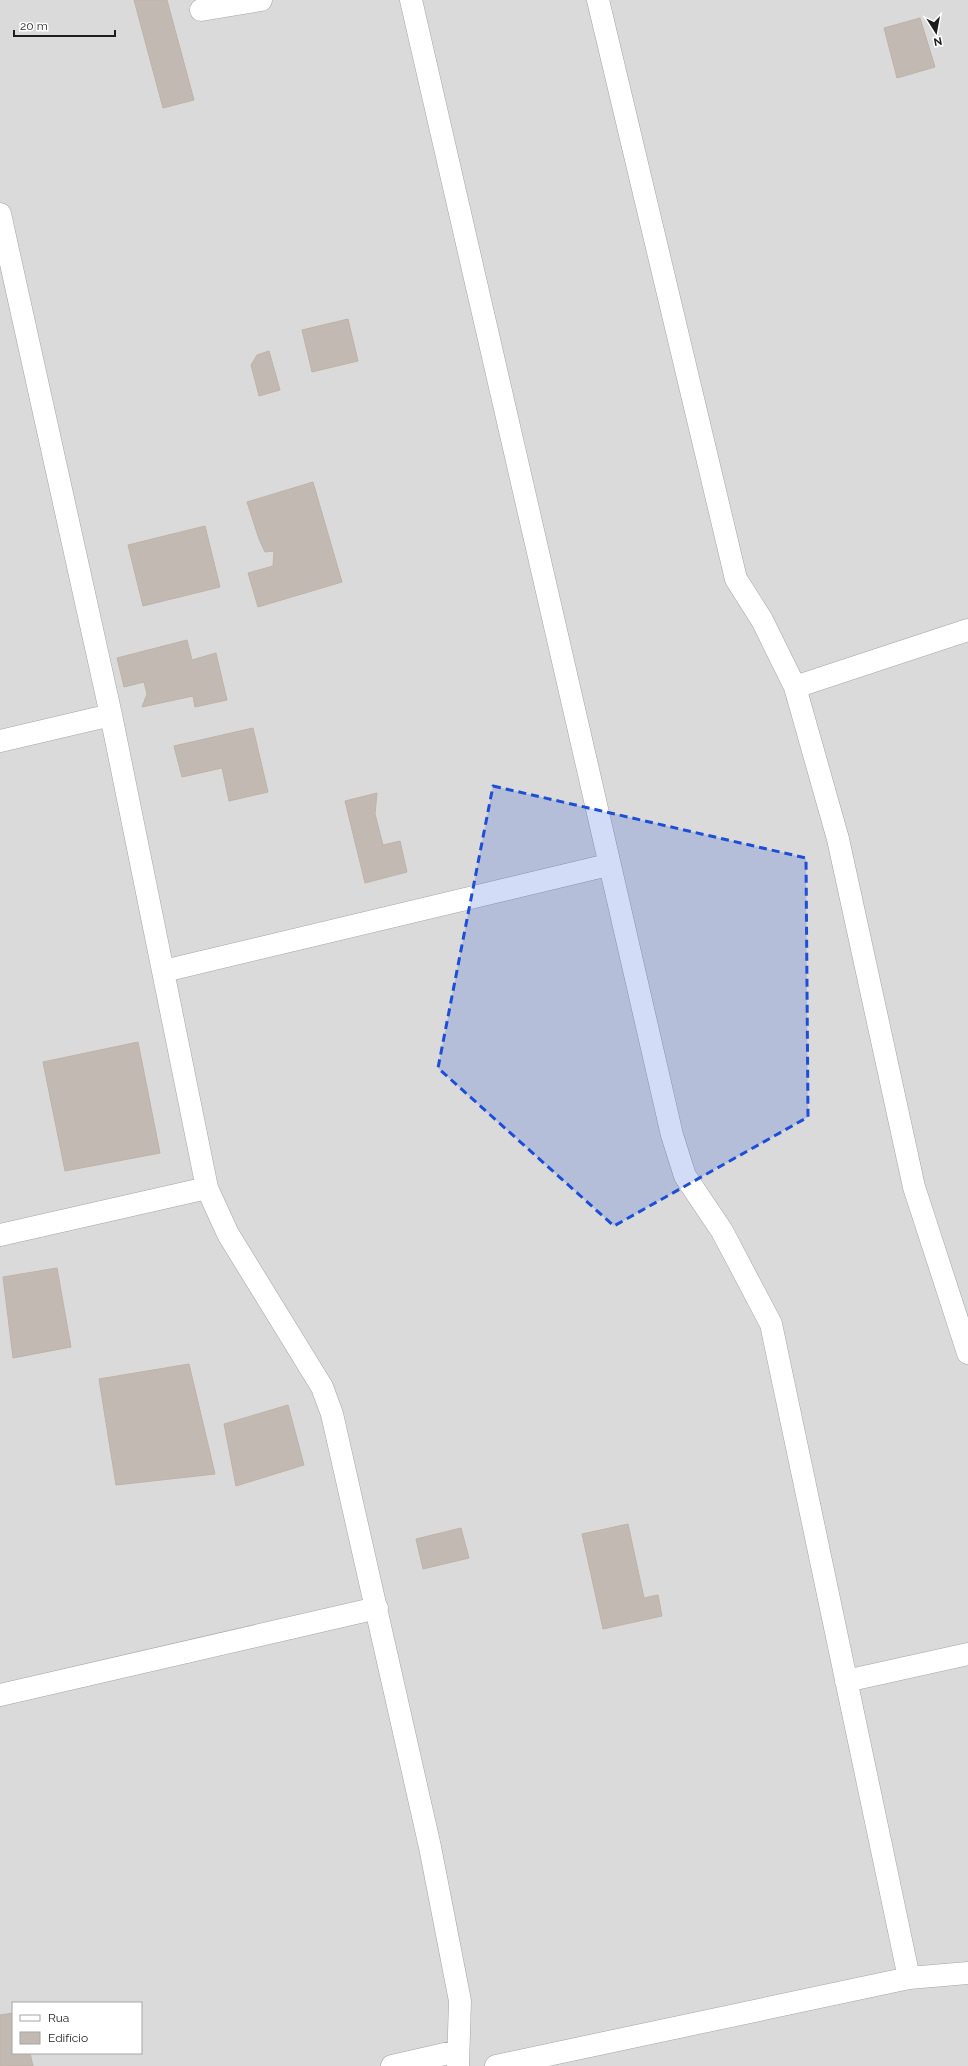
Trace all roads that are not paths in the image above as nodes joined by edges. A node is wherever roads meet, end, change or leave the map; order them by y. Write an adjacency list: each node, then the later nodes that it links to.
1 (261, 0): 4 (street)
2 (411, 0): 11 (street)
3 (598, 0): 8 (street)
4 (201, 10)
5 (0, 214): 6 (street)
6 (7, 276): 9 (street)
7 (968, 630): 8 (street)
8 (795, 687): 15 (street)
9 (111, 715): 10 (street); 12 (street)
10 (0, 741)
11 (608, 865): 12 (street); 19 (street)
12 (164, 971): 13 (street)
13 (207, 1188): 14 (street); 17 (street)
14 (0, 1236)
15 (964, 1326): 16 (street)
16 (968, 1353)
17 (377, 1608): 20 (street); 23 (street)
18 (968, 1654): 19 (street)
19 (846, 1681): 22 (street)
20 (0, 1695)
21 (968, 1973): 22 (street)
22 (909, 1978): 25 (street)
23 (458, 2059): 24 (street)
24 (392, 2066)
25 (496, 2066)

